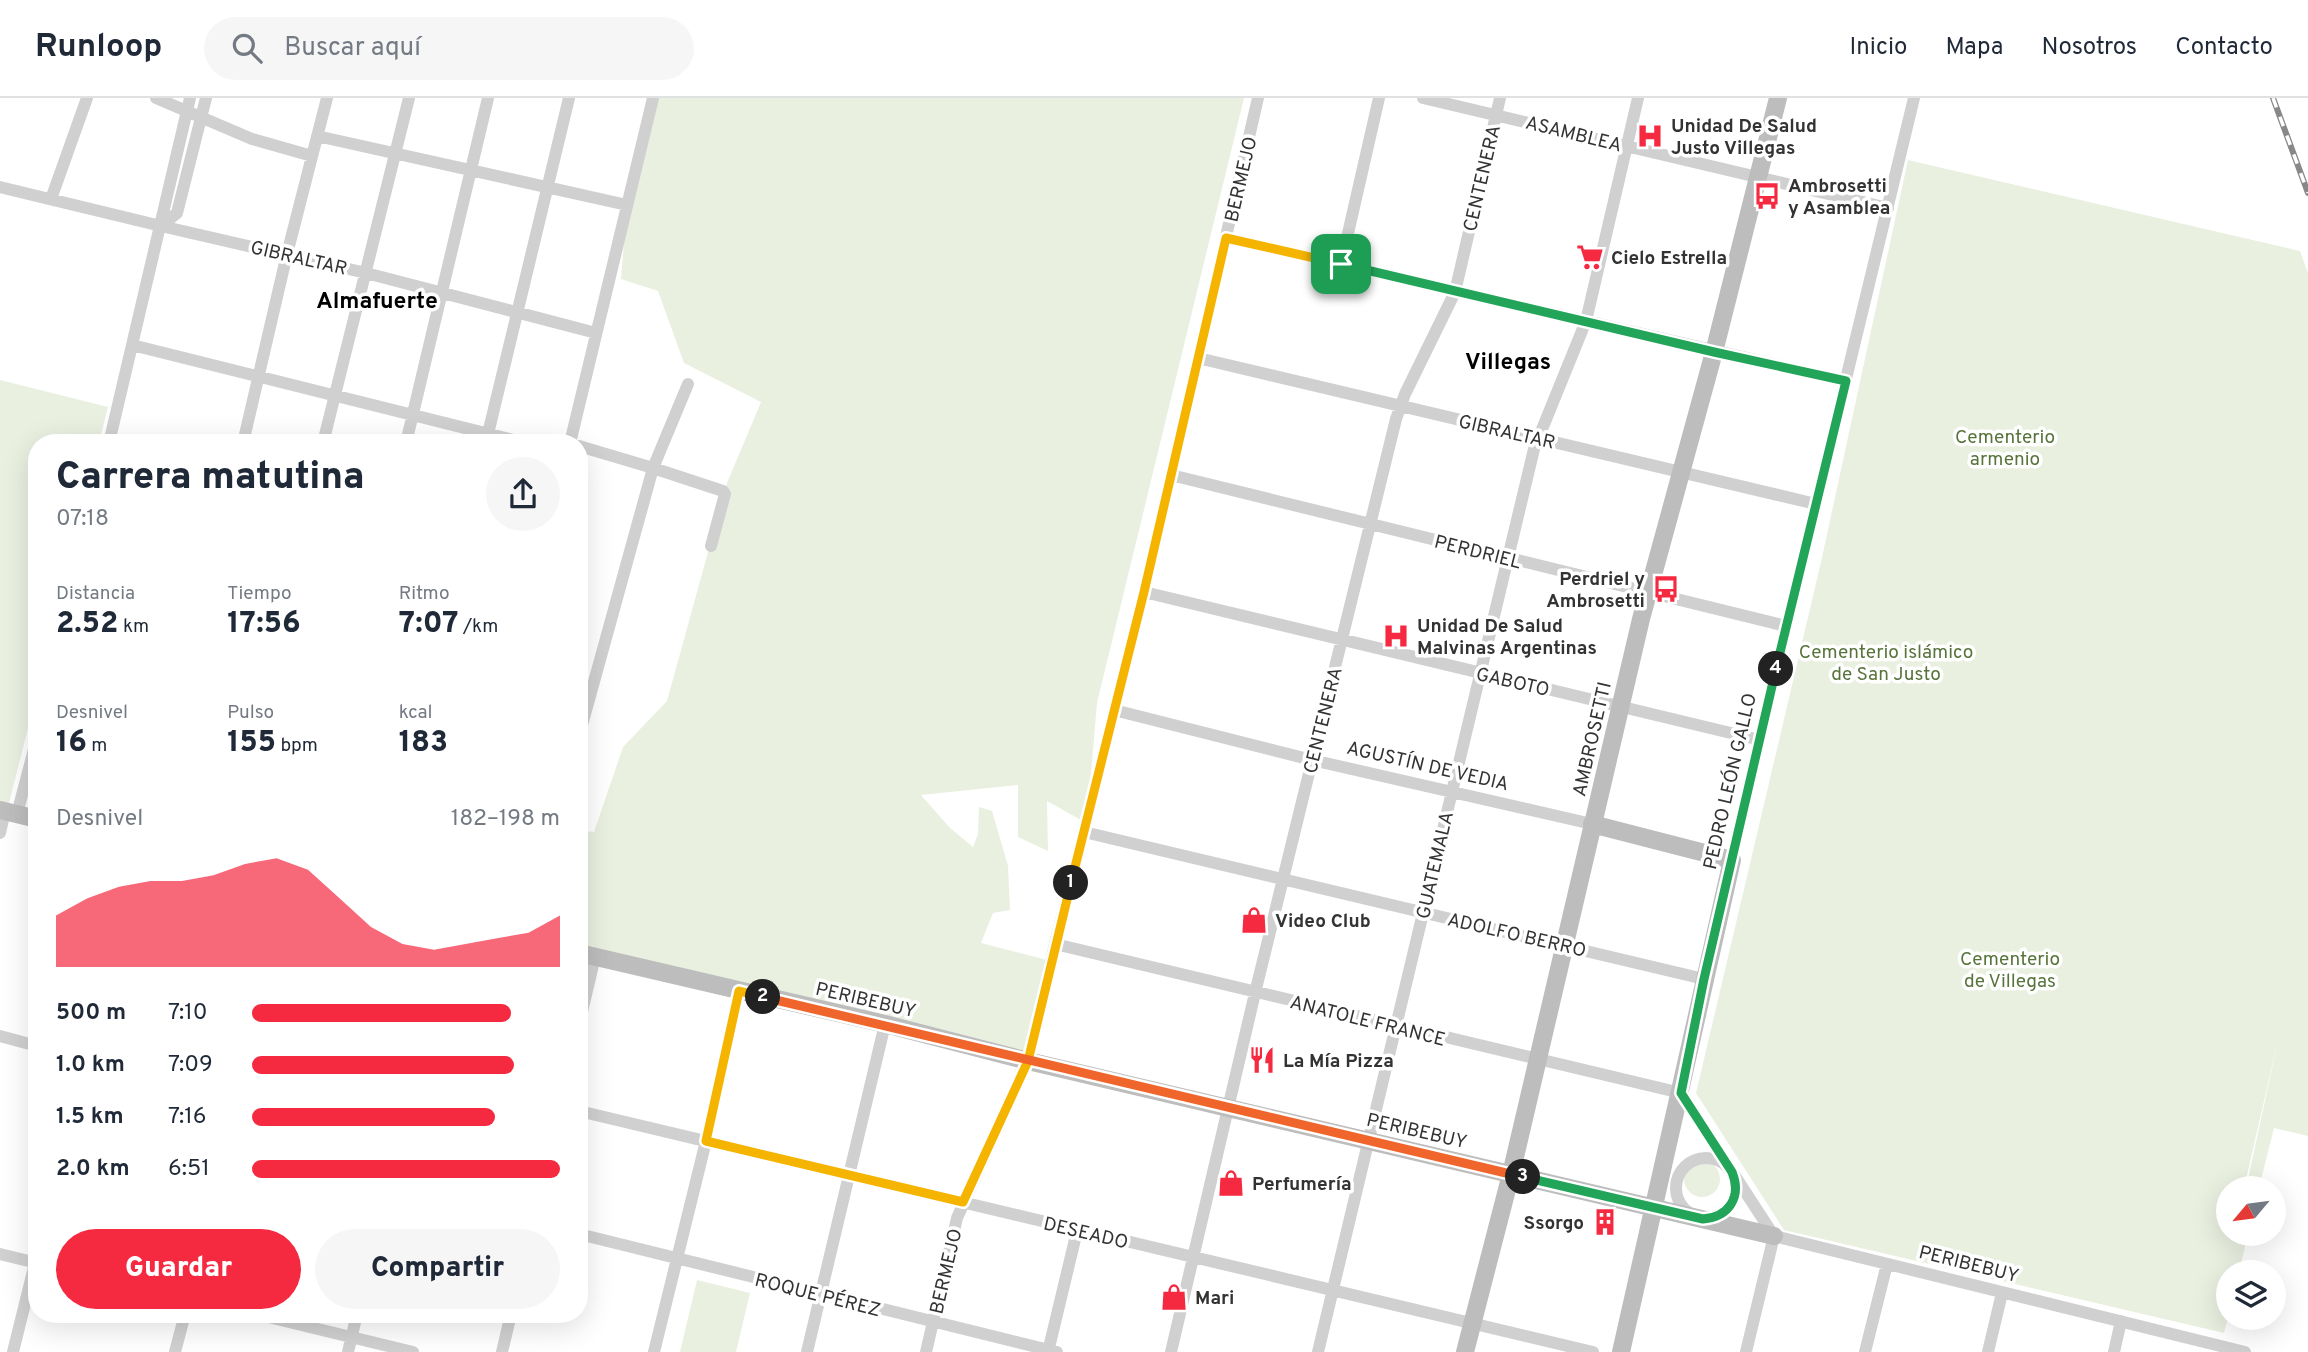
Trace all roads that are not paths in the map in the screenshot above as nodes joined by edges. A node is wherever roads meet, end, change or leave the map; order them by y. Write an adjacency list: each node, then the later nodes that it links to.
1 (87, 98): 28 (street)
2 (156, 98): 17 (street)
3 (190, 98): 17 (street)
4 (206, 98): 19 (street)
5 (327, 98): 20 (street)
6 (409, 98): 22 (street)
7 (488, 98): 24 (street)
8 (569, 98): 27 (street)
9 (653, 98): 29 (street)
10 (1258, 98): 32 (street, BERMEJO)
11 (1379, 98): 34 (street)
12 (1423, 98): 18 (street, ASAMBLEA)
13 (1500, 98): 18 (street, CENTENERA)
14 (1638, 98): 21 (street, GUATEMALA)
15 (1778, 98): 25 (street, AMBROSETTI)
16 (1914, 98): 30 (street, PEDRO LEÓN GALLO)
17 (186, 112): 19 (street); 31 (street)
18 (1496, 115): 21 (street, ASAMBLEA); 37 (street, CENTENERA)
19 (202, 117): 23 (street); 31 (street)
20 (317, 136): 22 (street); 23 (street)
21 (1627, 146): 25 (street, ASAMBLEA); 39 (street, GUATEMALA)
22 (395, 154): 24 (street); 35 (street)
23 (312, 156): 33 (street)
24 (470, 171): 27 (street); 36 (street)
25 (1759, 176): 30 (street, ASAMBLEA); 42 (street, AMBROSETTI)
26 (0, 187): 28 (street, GIBRALTAR)
27 (547, 187): 29 (street); 38 (street)
28 (51, 200): 31 (street, GIBRALTAR)
29 (627, 205): 40 (street)
30 (1888, 208): 45 (street, PEDRO LEÓN GALLO)
31 (161, 226): 33 (street, GIBRALTAR); 41 (street)
32 (1226, 238): 34 (street); 43 (street, BERMEJO)
33 (287, 254): 35 (street, GIBRALTAR); 44 (street)
34 (1341, 264): 37 (street)
35 (366, 273): 36 (street, GIBRALTAR); 47 (street)
36 (442, 292): 38 (street, GIBRALTAR); 49 (street)
37 (1455, 292): 39 (street); 48 (street, CENTENERA)
38 (518, 313): 40 (street, GIBRALTAR); 55 (street)
39 (1586, 321): 42 (street); 57 (street, GUATEMALA)
40 (596, 333): 56 (street)
41 (132, 345): 44 (street); 50 (street)
42 (1714, 352): 45 (street); 60 (street, AMBROSETTI)
43 (1198, 358): 48 (street, GIBRALTAR); 61 (street, BERMEJO)
44 (259, 377): 47 (street); 51 (street)
45 (1846, 381): 62 (street, PEDRO LEÓN GALLO)
46 (688, 384): 59 (street)
47 (335, 396): 49 (street); 52 (street)
48 (1400, 406): 57 (street, GIBRALTAR); 63 (street, CENTENERA)
49 (414, 415): 53 (street); 54 (street)
50 (111, 434)
51 (245, 434)
52 (325, 434)
53 (409, 434)
54 (472, 434)
55 (488, 434)
56 (572, 434)
57 (1537, 438): 60 (street, GIBRALTAR); 65 (street, GUATEMALA)
58 (588, 449): 59 (street)
59 (653, 468): 64 (street); 71 (street)
60 (1681, 471): 62 (street, GIBRALTAR); 67 (street, AMBROSETTI)
61 (1171, 475): 63 (street, PERDRIEL); 66 (street, BERMEJO)
62 (1816, 504): 68 (street, PEDRO LEÓN GALLO)
63 (1370, 525): 65 (street, PERDRIEL); 69 (street, CENTENERA)
64 (711, 546)
65 (1506, 558): 67 (street, PERDRIEL); 70 (street, GUATEMALA)
66 (1144, 592): 69 (street, GABOTO); 73 (street, BERMEJO)
67 (1649, 593): 68 (street, PERDRIEL); 72 (street, AMBROSETTI)
68 (1786, 626): 74 (street, PEDRO LEÓN GALLO)
69 (1342, 640): 70 (street, GABOTO); 75 (street, CENTENERA)
70 (1480, 674): 72 (street, GABOTO); 77 (street, GUATEMALA)
71 (588, 703)
72 (1620, 706): 74 (street, GABOTO); 80 (street, AMBROSETTI)
73 (1114, 710): 75 (street, AGUSTÍN DE VEDIA); 81 (street, BERMEJO)
74 (1760, 740): 83 (street, PEDRO LEÓN GALLO)
75 (1312, 760): 77 (street, AGUSTÍN DE VEDIA); 84 (street, CENTENERA)
76 (28, 761): 78 (street)
77 (1451, 792): 80 (street, AGUSTÍN DE VEDIA); 85 (street, GUATEMALA)
78 (8, 812): 79 (street); 82 (street)
79 (28, 817)
80 (1592, 824): 83 (street, AGUSTÍN DE VEDIA); 87 (street, AMBROSETTI)
81 (1084, 832): 84 (street, ADOLFO BERRO); 86 (street, BERMEJO)
82 (0, 833)
83 (1732, 860): 89 (street, PEDRO LEÓN GALLO)
84 (1283, 878): 85 (street, ADOLFO BERRO); 91 (street, CENTENERA)
85 (1424, 912): 87 (street, ADOLFO BERRO); 93 (street, GUATEMALA)
86 (1055, 944): 91 (street, ANATOLE FRANCE); 97 (street, BERMEJO)
87 (1564, 945): 89 (street, ADOLFO BERRO); 96 (street, AMBROSETTI)
88 (588, 955): 90 (street, PERIBEBUY)
89 (1704, 979): 98 (street, PEDRO LEÓN GALLO)
90 (739, 991): 92 (street, PERIBEBUY); 102 (street)
91 (1255, 993): 93 (street, ANATOLE FRANCE); 99 (street, CENTENERA)
92 (885, 1024): 97 (street, PERIBEBUY); 105 (street)
93 (1396, 1027): 96 (street, ANATOLE FRANCE); 101 (street, GUATEMALA)
94 (0, 1036): 95 (street)
95 (28, 1044)
96 (1537, 1060): 98 (street, ANATOLE FRANCE); 104 (street, AMBROSETTI)
97 (1028, 1061): 99 (street, PERIBEBUY); 106 (street, BERMEJO)
98 (1681, 1093): 103 (street); 107 (street, PEDRO LEÓN GALLO)
99 (1228, 1106): 101 (street, PERIBEBUY); 113 (street, CENTENERA)
100 (588, 1113): 102 (street, DESEADO)
101 (1368, 1140): 104 (street, PERIBEBUY); 117 (street, GUATEMALA)
102 (706, 1141): 105 (street, DESEADO); 114 (street)
103 (1732, 1172): 108 (street); 108 (street); 111 (street)
104 (1511, 1174): 107 (street, PERIBEBUY); 123 (street, AMBROSETTI)
105 (849, 1175): 106 (street, DESEADO); 120 (street)
106 (963, 1202): 109 (street, DESEADO); 122 (street, BERMEJO)
107 (1654, 1208): 108 (street, PERIBEBUY); 143 (street, PEDRO LEÓN GALLO)
108 (1694, 1217): 111 (street, PERIBEBUY)
109 (1077, 1231): 113 (street, DESEADO); 129 (street)
110 (588, 1236): 114 (street, ROQUE PÉREZ)
111 (1774, 1236): 116 (street, PERIBEBUY); 144 (street)
112 (0, 1254): 115 (street)
113 (1193, 1257): 117 (street, DESEADO); 139 (street, CENTENERA)
114 (678, 1258): 120 (street, ROQUE PÉREZ); 136 (street)
115 (28, 1259)
116 (1887, 1264): 119 (street, PERIBEBUY); 145 (street)
117 (1333, 1289): 123 (street, DESEADO); 140 (street, GUATEMALA)
118 (28, 1292): 131 (street)
119 (2002, 1293): 121 (street, PERIBEBUY); 146 (street)
120 (820, 1295): 122 (street, ROQUE PÉREZ); 137 (street)
121 (2121, 1321): 130 (street, PERIBEBUY); 147 (street)
122 (933, 1322): 129 (street, ROQUE PÉREZ); 138 (street, BERMEJO)
123 (1472, 1322): 141 (street, AMBROSETTI); 142 (street, DESEADO)
124 (183, 1323): 132 (street)
125 (294, 1323): 128 (street)
126 (355, 1323): 128 (street)
127 (508, 1323): 135 (street)
128 (352, 1337): 133 (street); 134 (street)
129 (1051, 1351)
130 (2238, 1351)
131 (13, 1352)
132 (175, 1352)
133 (348, 1352)
134 (413, 1352)
135 (502, 1352)
136 (654, 1352)
137 (807, 1352)
138 (926, 1352)
139 (1171, 1352)
140 (1318, 1352)
141 (1465, 1352)
142 (1593, 1352)
143 (1621, 1352)
144 (1746, 1352)
145 (1865, 1352)
146 (1988, 1352)
147 (2114, 1352)

